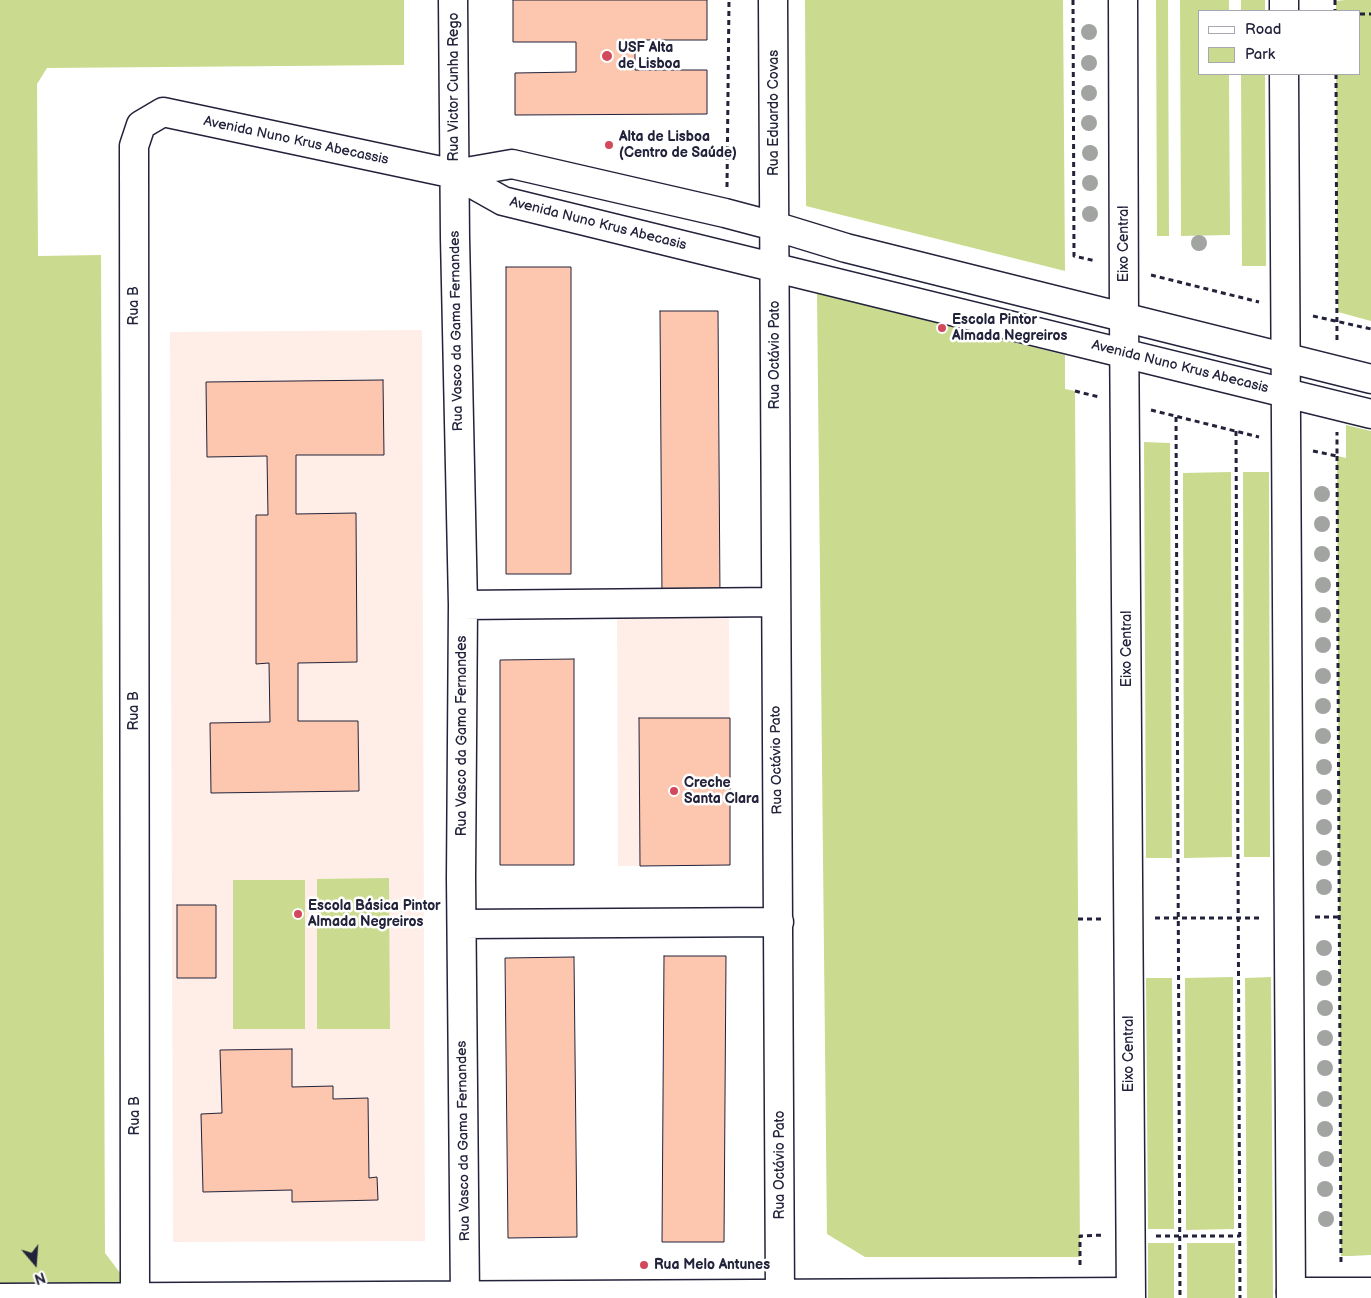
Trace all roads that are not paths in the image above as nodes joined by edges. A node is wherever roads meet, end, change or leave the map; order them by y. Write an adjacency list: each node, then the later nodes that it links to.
1 (453, 0): 6 (street, Rua Victor Cunha Rego)
2 (773, 0): 7 (street, Rua Eduardo Covas)
3 (1123, 0): 9 (street, Eixo Central)
4 (1284, 75): 11 (street)
5 (141, 125): 6 (street, Avenida Nuno Krus Abecassis); 25 (street, Rua B)
6 (455, 174): 7 (street); 8 (street, Avenida Nuno Krus Abecasis); 16 (street, Rua Vasco da Gama Fernandes)
7 (774, 226): 8 (street, Rua Octávio Pato); 9 (street)
8 (774, 268): 10 (street, Avenida Nuno Krus Abecasis); 15 (street, Rua Octávio Pato)
9 (1124, 317): 10 (street, Eixo Central); 11 (street)
10 (1125, 353): 13 (street, Avenida Nuno Krus Abecasis); 21 (street, Eixo Central)
11 (1285, 357): 12 (street); 13 (street)
12 (1371, 379)
13 (1285, 393): 14 (street, Avenida Nuno Krus Abecasis); 22 (street)
14 (1371, 414)
15 (776, 602): 16 (street); 17 (street, Rua Octávio Pato)
16 (463, 604): 18 (street, Rua Vasco da Gama Fernandes)
17 (779, 922): 18 (street); 20 (street, Rua Octávio Pato)
18 (462, 924): 23 (street, Rua Vasco da Gama Fernandes)
19 (1371, 1292): 22 (street)
20 (780, 1295): 21 (street); 23 (street)
21 (1130, 1295)
22 (1291, 1295)
23 (465, 1297): 25 (street)
24 (0, 1298): 25 (street)
25 (135, 1298)

